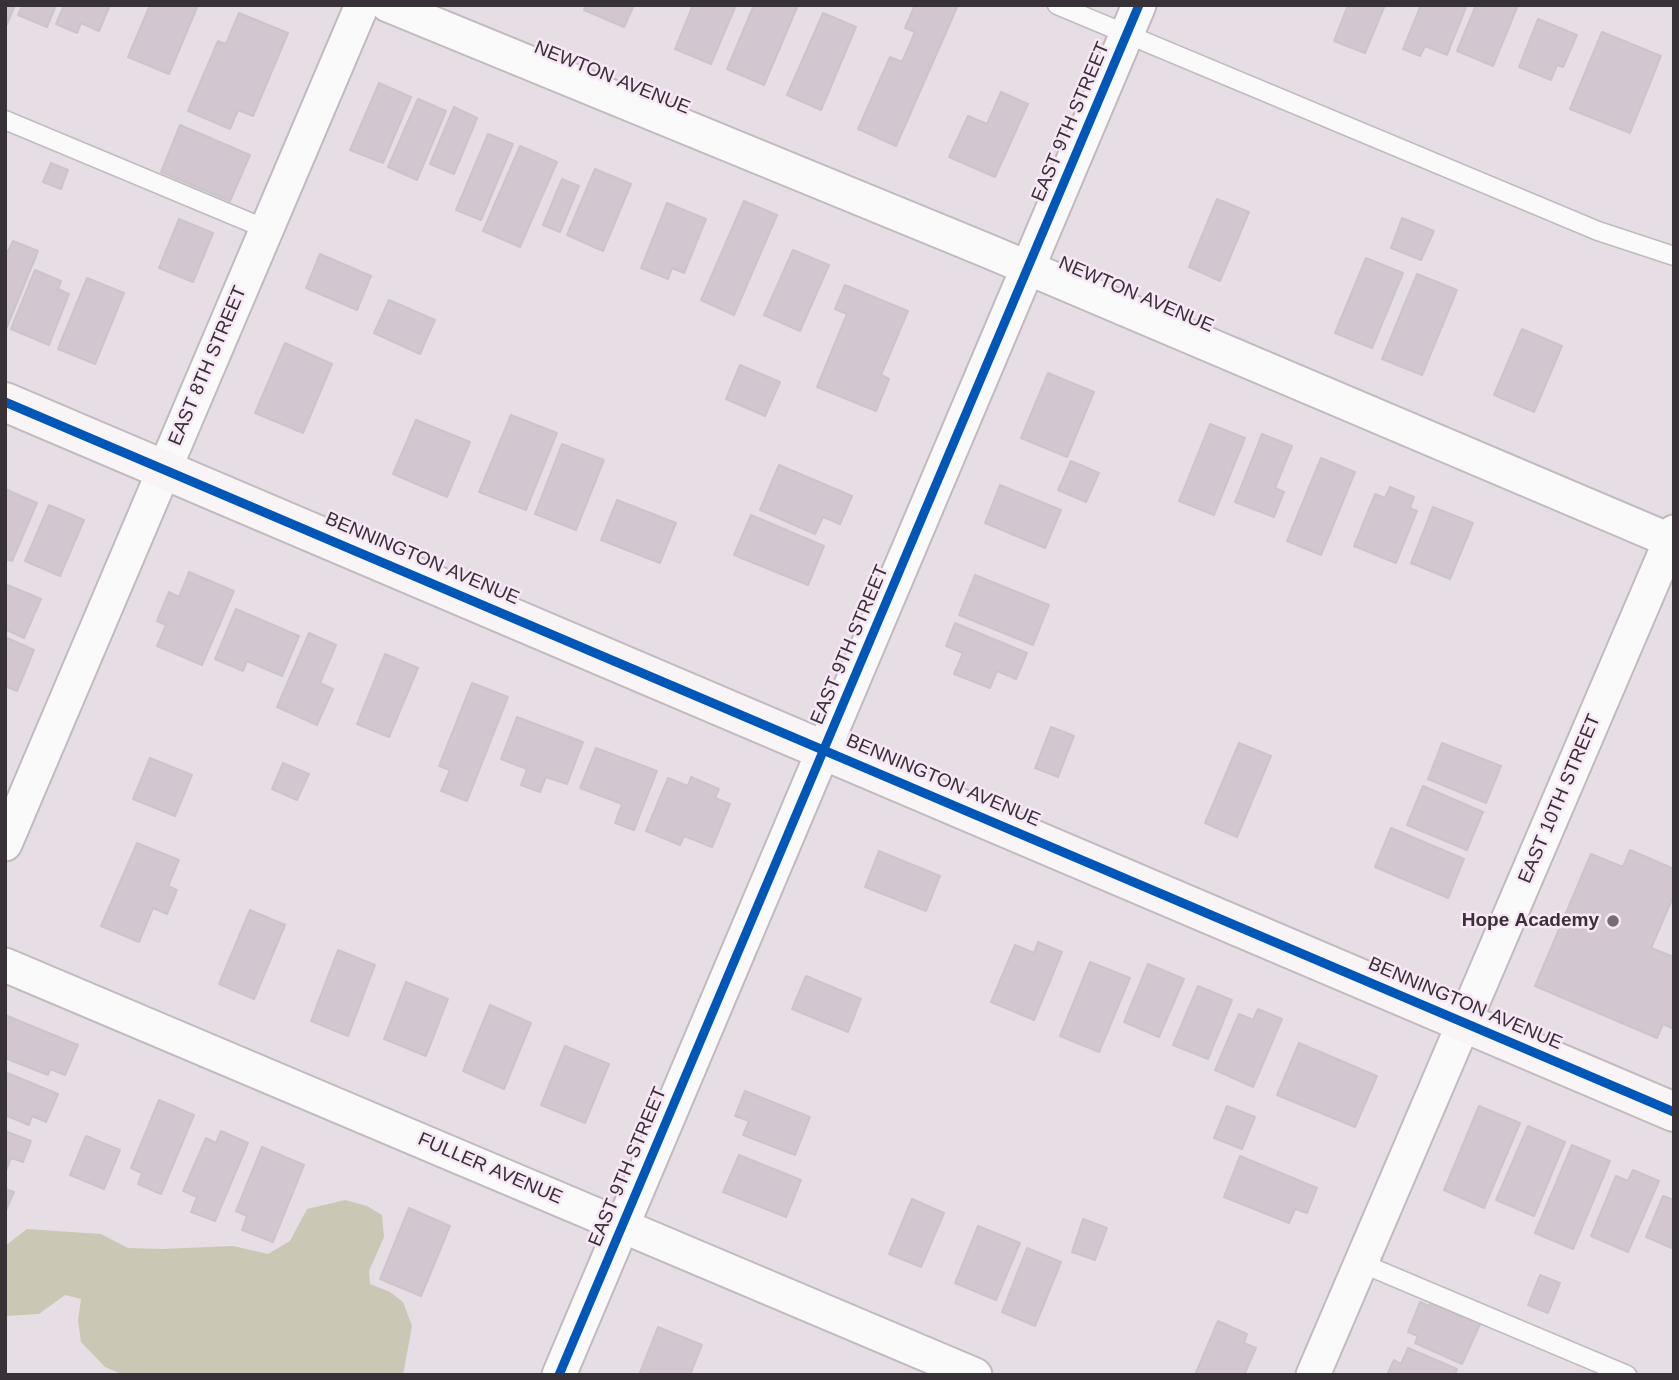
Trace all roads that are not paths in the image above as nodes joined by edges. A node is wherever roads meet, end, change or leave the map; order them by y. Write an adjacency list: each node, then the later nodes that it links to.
1 (362, 5): 6 (street, EAST 8TH STREET)
2 (388, 5): 8 (street, NEWTON AVENUE)
3 (1057, 5): 4 (lane)
4 (1133, 20): 7 (lane); 8 (street, EAST 9TH STREET)
5 (5, 120): 6 (lane)
6 (266, 229): 10 (street, EAST 8TH STREET)
7 (1674, 256)
8 (1027, 268): 11 (street, NEWTON AVENUE); 12 (street, EAST 9TH STREET)
9 (5, 402): 10 (street, BENNINGTON AVENUE)
10 (164, 469): 12 (street, BENNINGTON AVENUE); 13 (street, EAST 8TH STREET)
11 (1673, 538): 15 (street, EAST 10TH STREET)
12 (824, 749): 15 (street, BENNINGTON AVENUE); 17 (street, EAST 9TH STREET)
13 (5, 844)
14 (5, 965): 17 (street, FULLER AVENUE)
15 (1465, 1024): 16 (street, BENNINGTON AVENUE); 18 (street, EAST 10TH STREET)
16 (1674, 1112)
17 (623, 1224): 19 (street, EAST 9TH STREET); 20 (street, FULLER AVENUE)
18 (1361, 1263): 21 (street, EAST 10TH STREET); 22 (lane)
19 (559, 1375)
20 (975, 1375)
21 (1313, 1375)
22 (1627, 1375)

